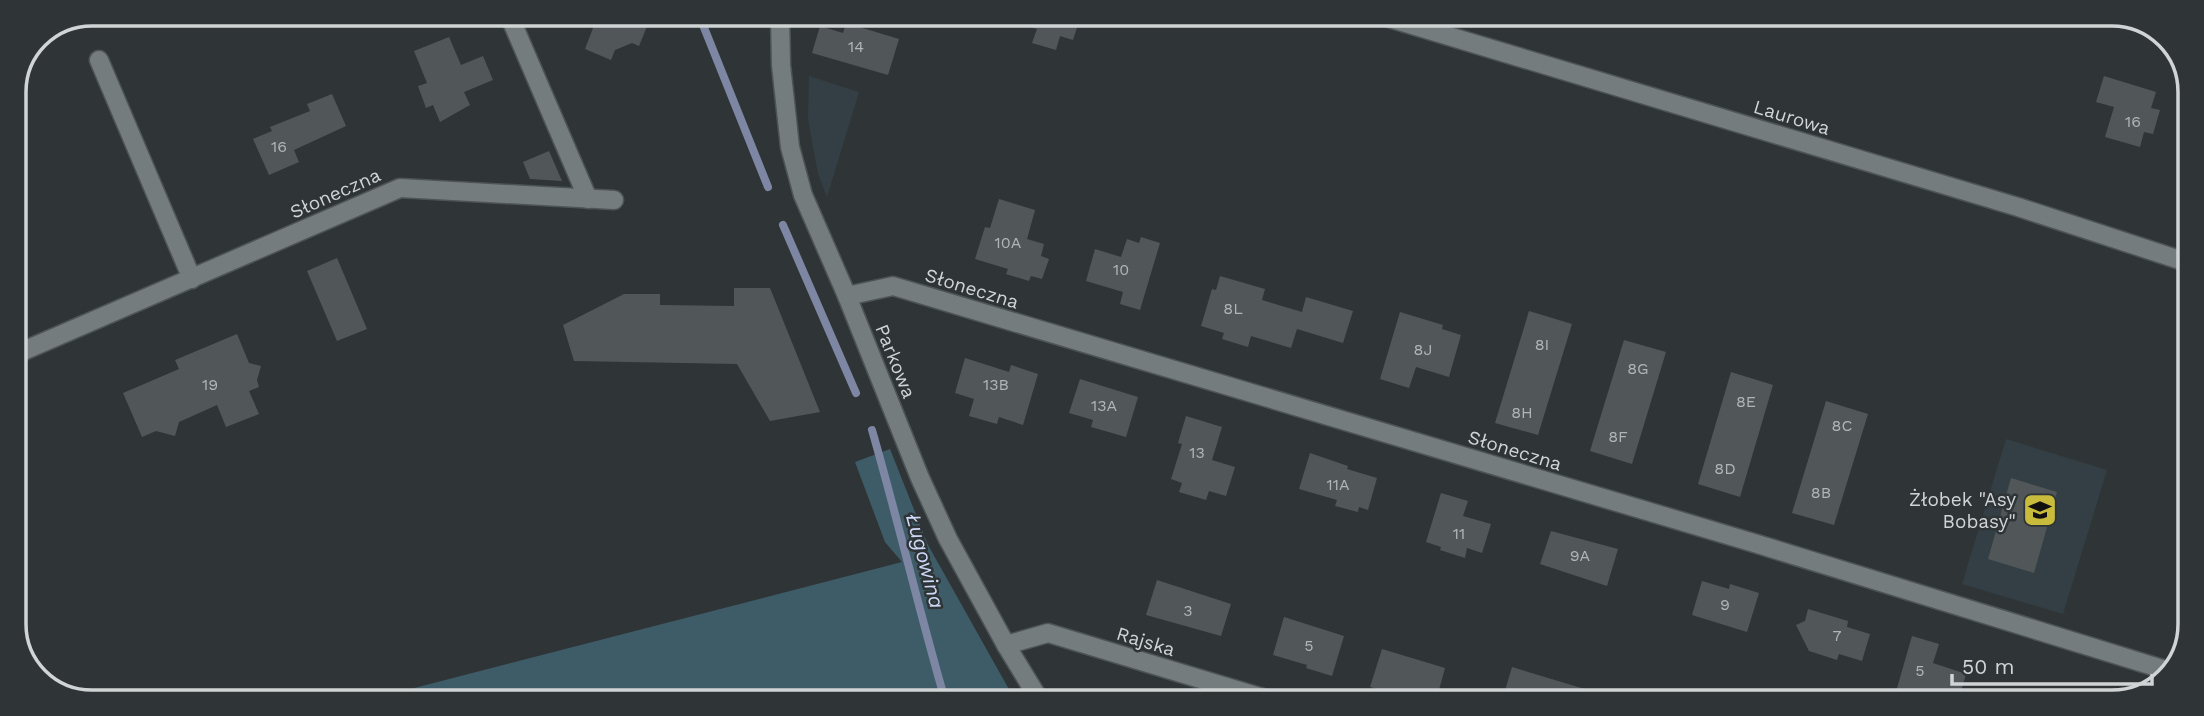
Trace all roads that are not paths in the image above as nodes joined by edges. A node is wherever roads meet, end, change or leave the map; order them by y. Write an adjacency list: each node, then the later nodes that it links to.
1 (514, 26): 5 (street)
2 (780, 26): 9 (street, Parkowa)
3 (1415, 26): 7 (street, Laurowa)
4 (99, 60): 8 (street)
5 (589, 198): 6 (street, Słoneczna); 8 (street, Słoneczna)
6 (614, 200)
7 (2178, 259)
8 (192, 279): 10 (street, Słoneczna)
9 (847, 296): 11 (street, Parkowa); 12 (street, Słoneczna)
10 (26, 350)
11 (1006, 645): 13 (street, Parkowa); 14 (street, Rajska)
12 (2160, 668)
13 (1033, 690)
14 (1237, 690)

